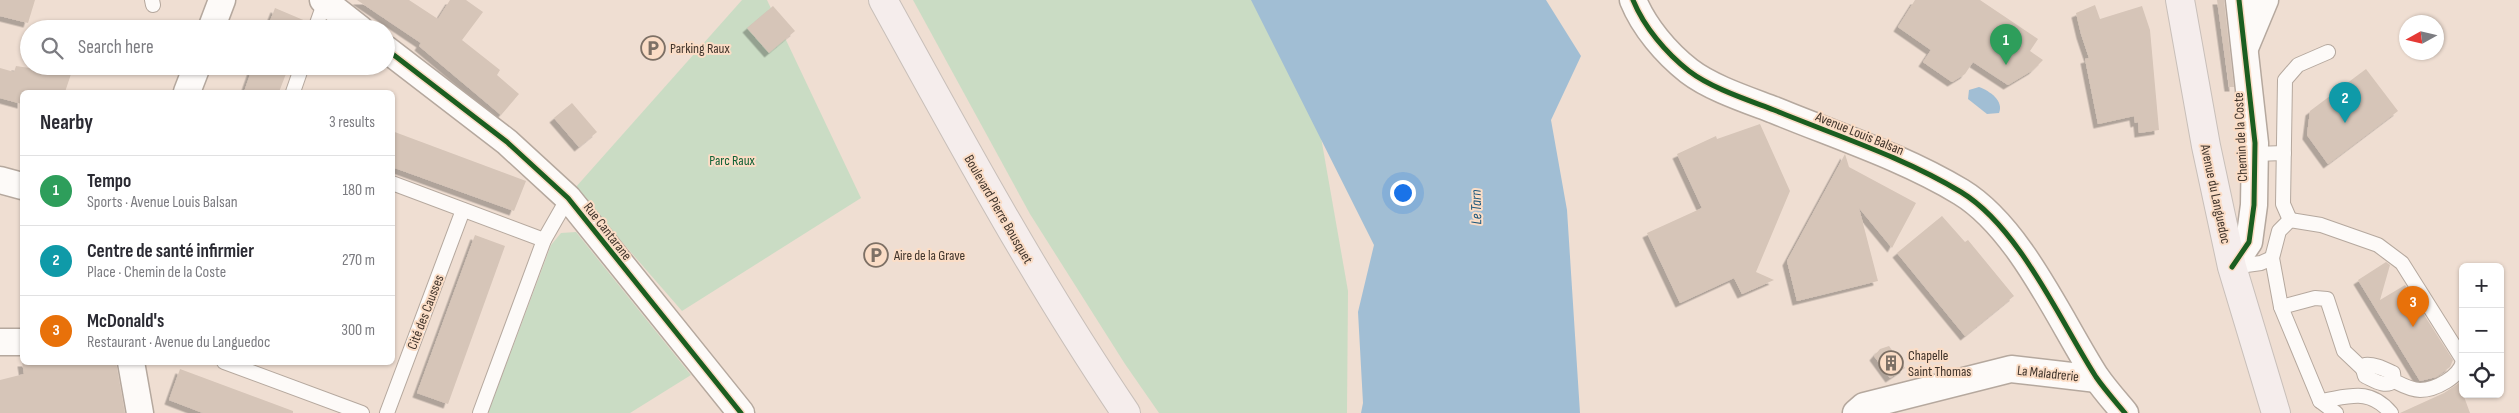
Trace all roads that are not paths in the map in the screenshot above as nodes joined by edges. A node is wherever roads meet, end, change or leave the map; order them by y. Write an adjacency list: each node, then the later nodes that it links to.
1 (222, 0): 8 (street)
2 (883, 0): 43 (main road, Boulevard Pierre Bousquet)
3 (1633, 0): 36 (street, Avenue Louis Balsan)
4 (2180, 0): 28 (main road, Avenue du Languedoc)
5 (2239, 0): 11 (street, Chemin de la Coste)
6 (2266, 0): 11 (street)
7 (324, 1): 9 (lane); 10 (street)
8 (214, 20)
9 (318, 20)
10 (348, 20)
11 (2244, 48): 19 (street, Chemin de la Coste)
12 (2328, 52): 18 (lane)
13 (395, 56): 23 (street, Rue Cantarane)
14 (194, 75): 16 (street)
15 (299, 75): 17 (lane)
16 (188, 90)
17 (293, 90)
18 (2284, 152): 19 (lane); 25 (lane)
19 (2255, 154): 28 (street, Chemin de la Coste)
20 (0, 180): 22 (street)
21 (395, 184): 24 (lane)
22 (20, 185)
23 (568, 198): 26 (lane); 42 (street, Rue Cantarane)
24 (464, 210): 26 (lane); 40 (lane, Cité des Causses)
25 (2290, 220): 27 (lane); 32 (lane)
26 (544, 240): 41 (lane)
27 (2272, 258): 28 (lane); 29 (lane)
28 (2232, 267): 46 (main road, Avenue du Languedoc)
29 (2281, 307): 35 (lane); 37 (lane)
30 (0, 342): 31 (street)
31 (20, 342)
32 (2459, 355)
33 (132, 365): 38 (street)
34 (232, 365): 39 (lane)
35 (2459, 368)
36 (2097, 379): 44 (street, La Maladrerie); 45 (street, Avenue Louis Balsan)
37 (2320, 401): 47 (lane); 48 (lane)
38 (140, 413)
39 (362, 413)
40 (387, 413)
41 (480, 413)
42 (740, 413)
43 (1126, 413)
44 (1856, 413)
45 (2125, 413)
46 (2276, 413)
47 (2336, 413)
48 (2391, 413)

